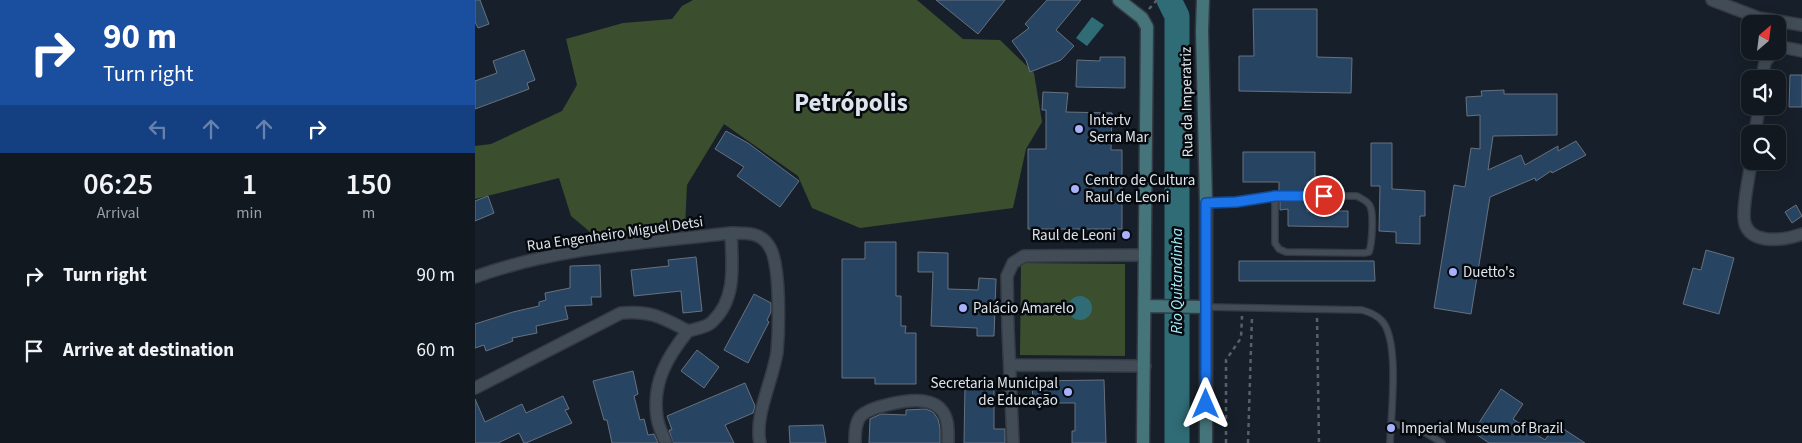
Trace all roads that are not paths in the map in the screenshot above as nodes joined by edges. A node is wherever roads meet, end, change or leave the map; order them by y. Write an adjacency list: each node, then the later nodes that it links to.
1 (1119, 0): 10 (main road)
2 (1203, 0): 7 (main road, Rua da Imperatriz)
3 (1712, 0): 4 (street)
4 (1796, 37)
5 (1750, 170): 9 (street)
6 (1275, 196): 6 (lane); 7 (lane)
7 (1206, 203): 13 (main road, Rua da Imperatriz)
8 (731, 233): 11 (street, Rua Engenheiro Miguel Detsi); 14 (street); 20 (street, Rua Engenheiro Miguel Detsi)
9 (1802, 234)
10 (1145, 255): 12 (main road); 15 (street)
11 (475, 277)
12 (1146, 306): 13 (main road); 16 (main road)
13 (1206, 307): 18 (lane); 25 (main road, Rua da Imperatriz)
14 (688, 331): 17 (street); 19 (street)
15 (1010, 365): 16 (street); 23 (street)
16 (1145, 366): 24 (main road)
17 (475, 388)
18 (1391, 423): 26 (lane); 27 (lane)
19 (666, 443)
20 (761, 443)
21 (855, 443): 22 (street)
22 (948, 443)
23 (1013, 443)
24 (1143, 443)
25 (1206, 443)
26 (1390, 443)
27 (1443, 443)

